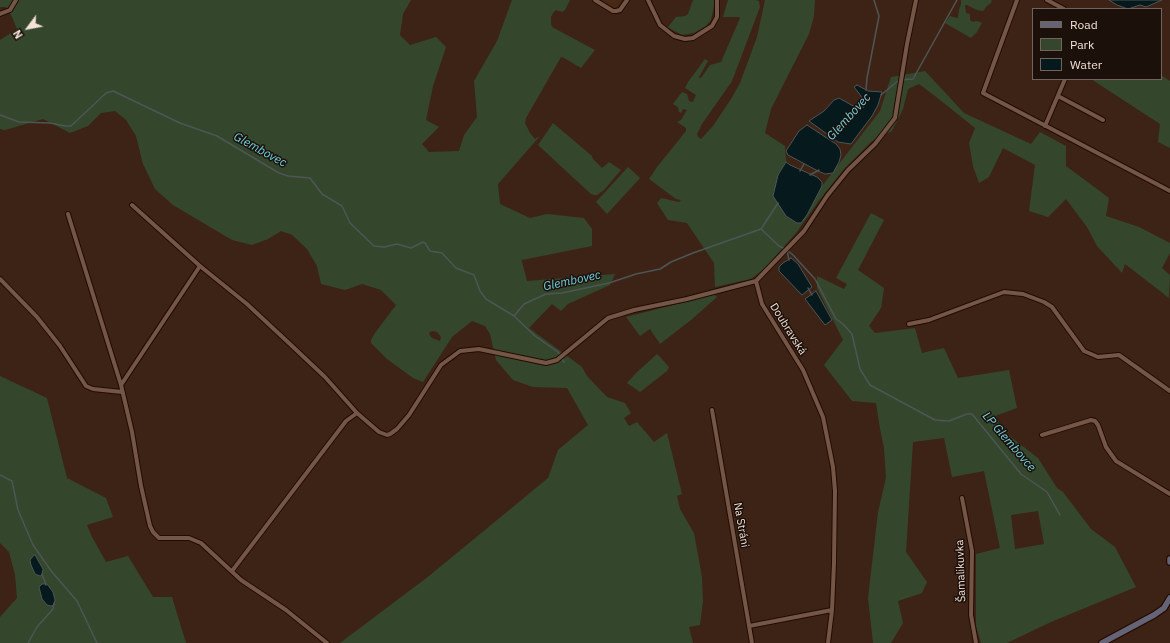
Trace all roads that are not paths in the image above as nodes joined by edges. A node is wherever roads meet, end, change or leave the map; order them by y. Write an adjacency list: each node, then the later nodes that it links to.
1 (16, 0): 10 (street)
2 (595, 0): 3 (street)
3 (627, 0)
4 (648, 0): 5 (street)
5 (717, 0)
6 (916, 0): 20 (street)
7 (1017, 0): 14 (street)
8 (1047, 0): 9 (street)
9 (1062, 8)
10 (0, 14)
11 (1064, 80): 12 (street)
12 (1058, 96): 13 (street); 14 (street)
13 (1103, 120)
14 (1045, 126): 15 (street)
15 (1170, 191)
16 (132, 205): 18 (street)
17 (68, 214): 22 (street)
18 (200, 266): 22 (street); 26 (street)
19 (0, 278): 24 (street)
20 (756, 281): 26 (street); 32 (street, Doubravská)
21 (909, 324): 23 (street)
22 (121, 385): 24 (street)
23 (1170, 391)
24 (122, 392): 30 (street)
25 (712, 410): 33 (street, Na Stráni)
26 (356, 413): 30 (street)
27 (1042, 436): 28 (street)
28 (1170, 494)
29 (962, 498): 37 (street, Šamalikuvka)
30 (232, 571): 34 (street)
31 (1170, 598): 38 (main road)
32 (832, 610): 33 (street); 36 (street, Doubravská)
33 (749, 626): 35 (street, Na Stráni)
34 (327, 643)
35 (752, 643)
36 (828, 643)
37 (976, 643)
38 (1102, 643)

